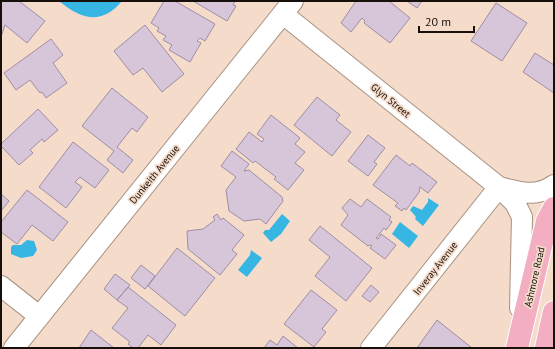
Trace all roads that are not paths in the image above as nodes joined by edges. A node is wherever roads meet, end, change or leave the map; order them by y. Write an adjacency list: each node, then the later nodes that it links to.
1 (288, 7): 3 (street, Glyn Street); 7 (street, Dunkeith Avenue)
2 (554, 186): 3 (street, Glyn Street)
3 (499, 187): 8 (street, Glyn Street); 10 (street, Inveray Avenue)
4 (554, 208): 8 (main road, Ashmore Road)
5 (1, 286): 7 (street)
6 (554, 312): 11 (main road)
7 (39, 316): 9 (street, Dunkeith Avenue)
8 (518, 345)
9 (14, 348)
10 (371, 348)
11 (546, 348)

